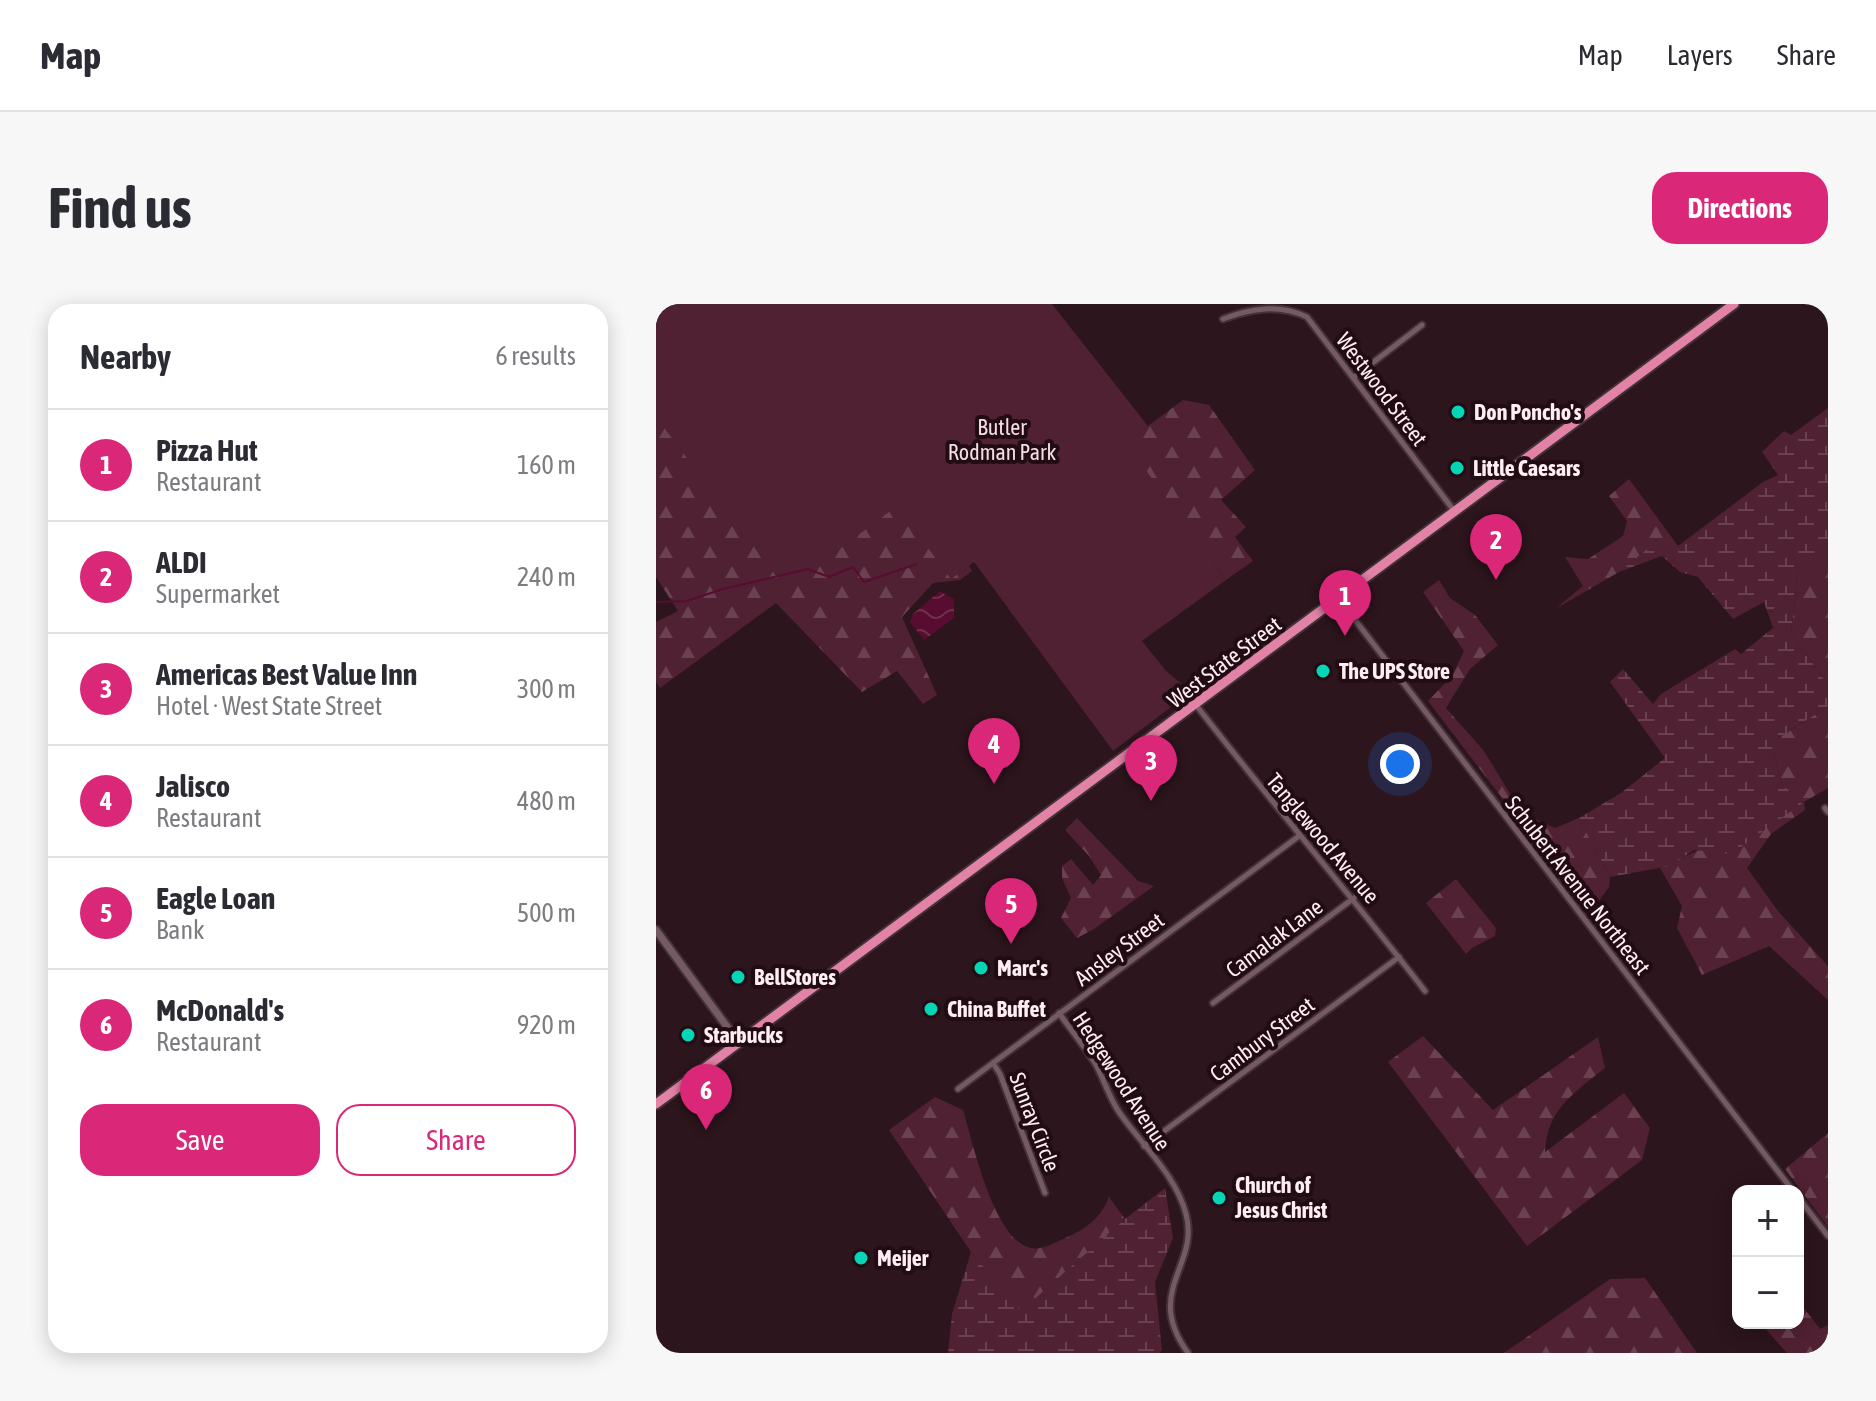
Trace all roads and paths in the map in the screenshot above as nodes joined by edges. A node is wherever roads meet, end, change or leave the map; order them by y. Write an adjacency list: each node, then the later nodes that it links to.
1 (1734, 304): 5 (highway, West State Street)
2 (1223, 319): 4 (street, Westwood Street)
3 (1422, 325): 4 (street)
4 (1354, 377): 5 (street, Westwood Street)
5 (1455, 513): 6 (highway, West State Street)
6 (1339, 599): 7 (highway, West State Street); 20 (street, Schubert Avenue Northeast)
7 (1196, 705): 8 (street, Tanglewood Avenue); 15 (highway, West State Street)
8 (1299, 836): 9 (street, Tanglewood Avenue); 14 (street, Ansley Street)
9 (1354, 898): 11 (street, Tanglewood Avenue); 13 (street, Camalak Lane)
10 (656, 930): 15 (street)
11 (1399, 957): 12 (street, Tanglewood Avenue); 19 (street, Cambury Street)
12 (1425, 991)
13 (1213, 1003)
14 (1059, 1013): 16 (street, Ansley Street); 19 (street, Hedgewood Avenue)
15 (739, 1043): 18 (highway, West State Street)
16 (993, 1063): 17 (street, Ansley Street); 21 (street, Sunray Circle)
17 (958, 1089)
18 (656, 1104)
19 (1144, 1146): 24 (street, Hedgewood Avenue)
20 (1788, 1185)
21 (1045, 1193)
22 (1804, 1205): 23 (street)
23 (1828, 1236)
24 (1188, 1353)

